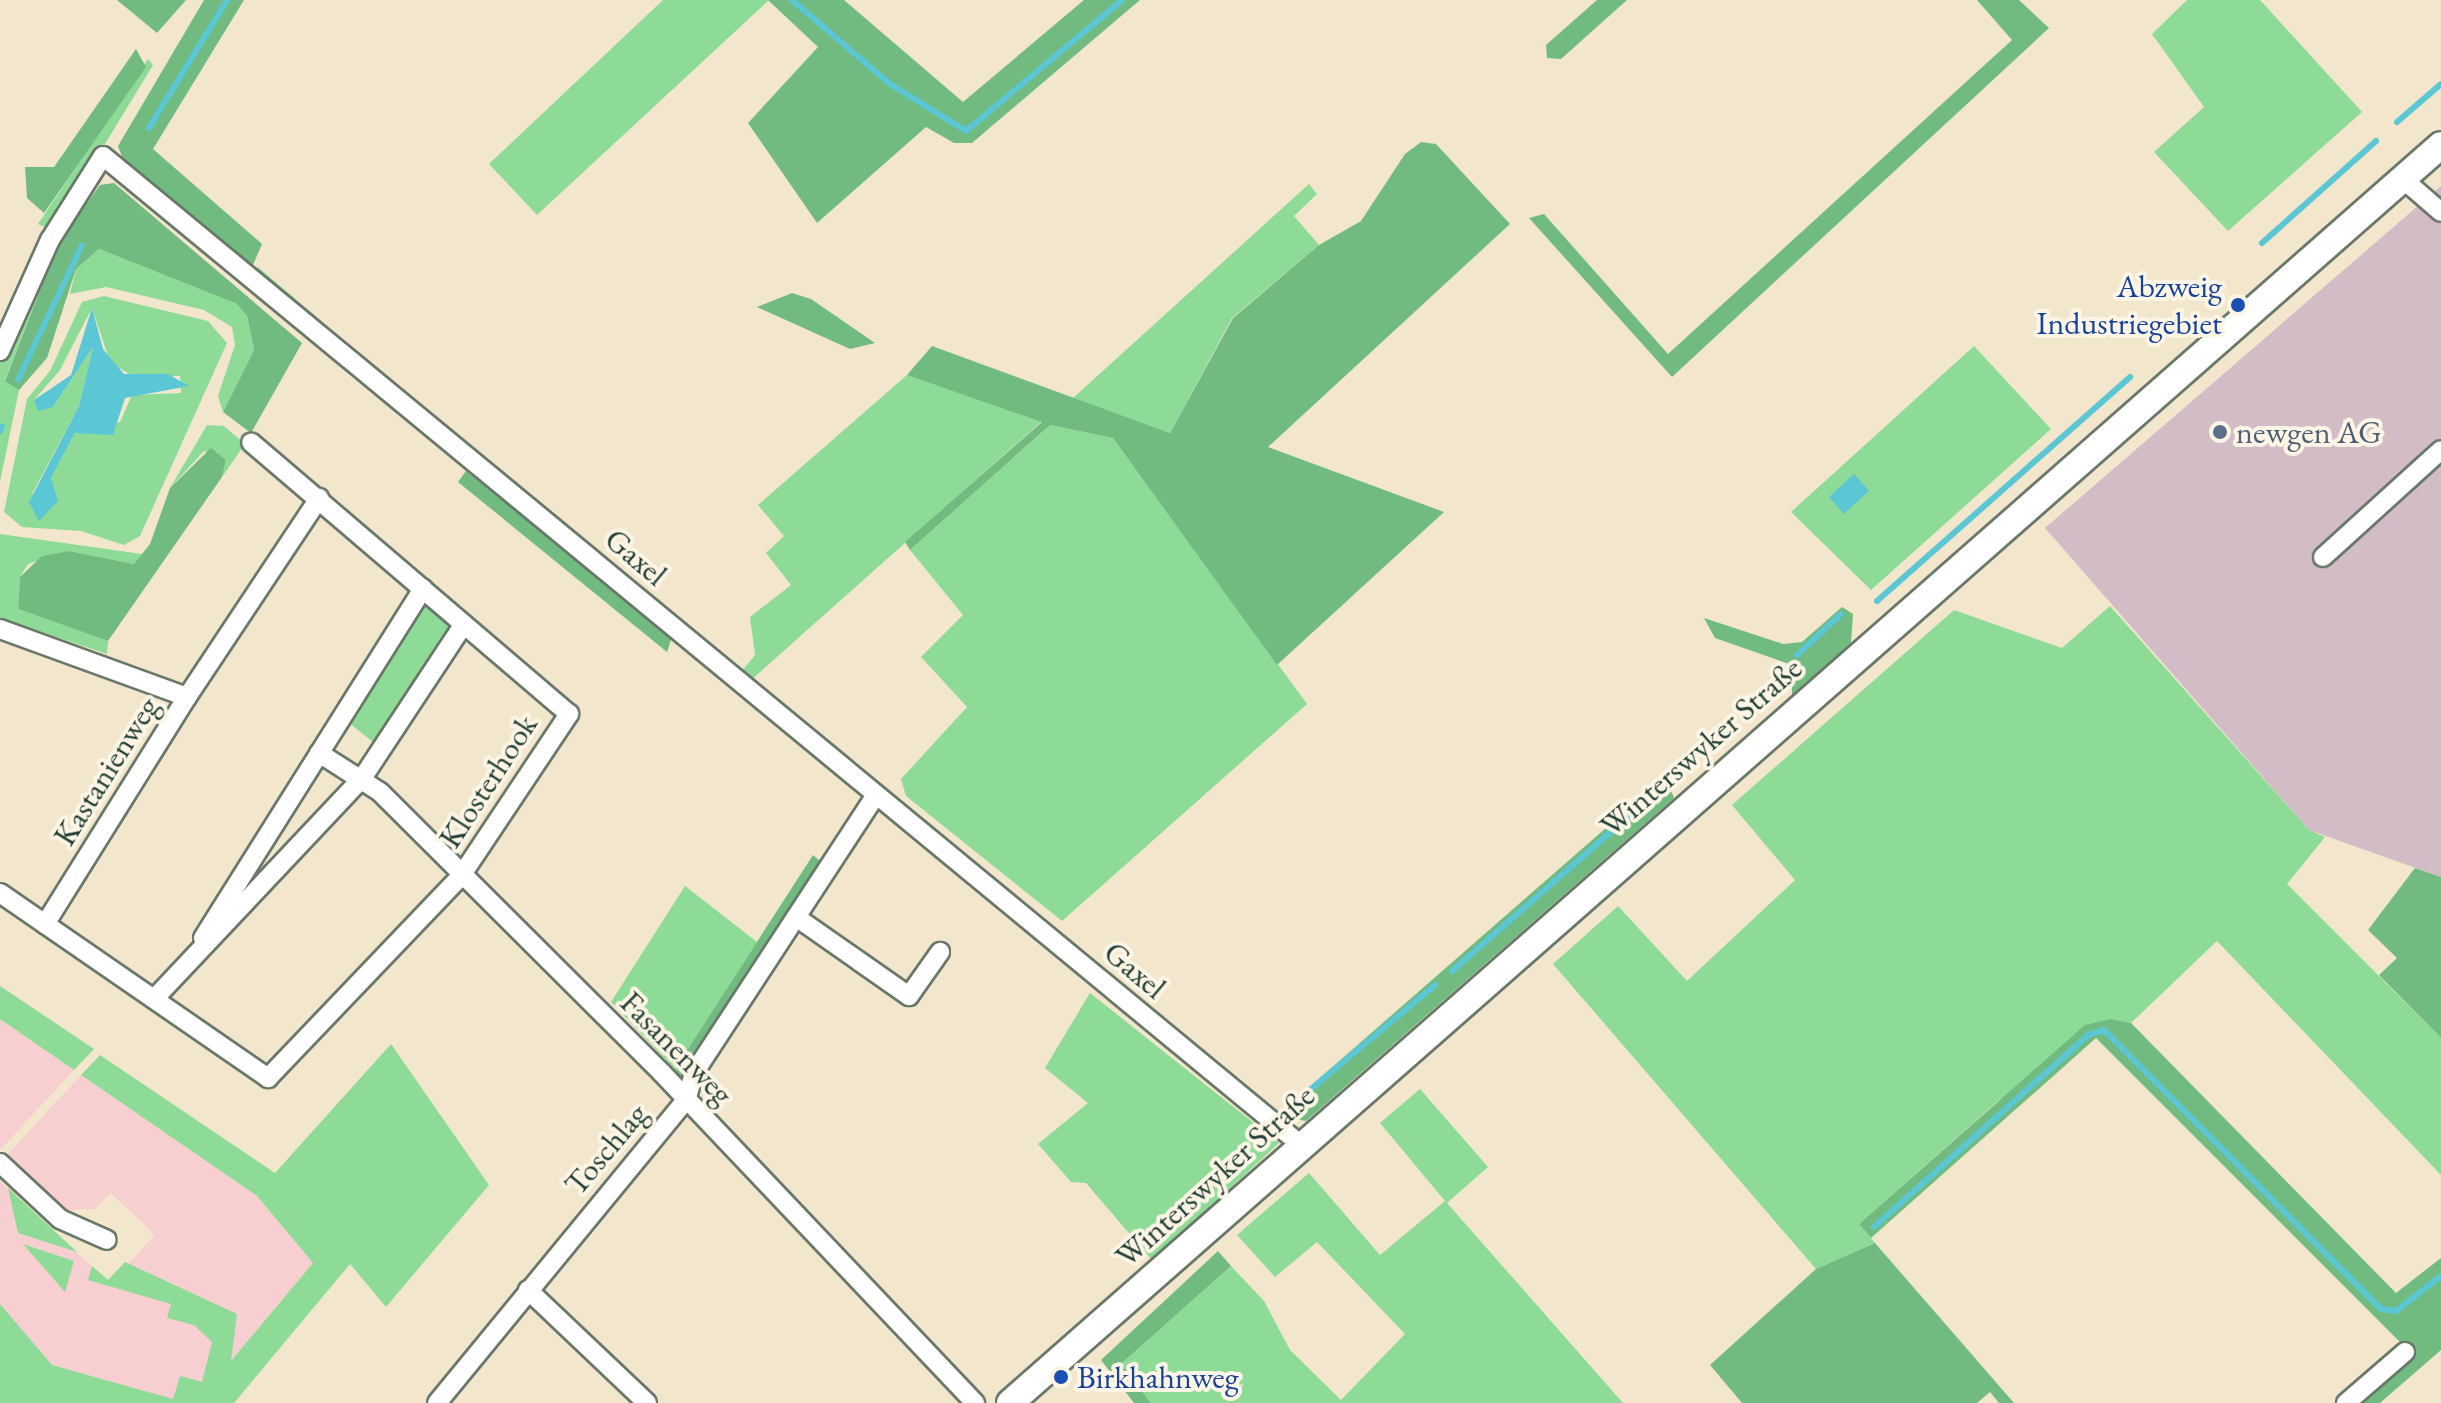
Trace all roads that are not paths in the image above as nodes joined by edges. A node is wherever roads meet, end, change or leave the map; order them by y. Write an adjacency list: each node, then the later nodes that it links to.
1 (2441, 145): 2 (street, Winterswyker Straße)
2 (2403, 179): 3 (street); 24 (street, Winterswyker Straße)
3 (2441, 212)
4 (0, 351): 15 (street, Gaxel)
5 (251, 442): 7 (street, Klosterhook)
6 (2441, 450): 8 (street)
7 (319, 498): 9 (street, Klosterhook); 12 (street)
8 (2323, 557)
9 (423, 588): 10 (street, Klosterhook); 13 (street)
10 (464, 624): 14 (street); 16 (street, Klosterhook)
11 (0, 629): 12 (street, Kastanienweg)
12 (187, 697): 19 (street, Kastanienweg)
13 (319, 753): 14 (street, Fasanenweg); 21 (street)
14 (363, 777): 16 (street, Fasanenweg); 21 (street)
15 (876, 795): 18 (street, Toschlag); 24 (street, Gaxel)
16 (461, 876): 22 (street); 23 (street, Fasanenweg)
17 (0, 893): 19 (street)
18 (796, 917): 20 (street); 23 (street, Toschlag)
19 (45, 924): 22 (street)
20 (940, 952)
21 (185, 968): 22 (street)
22 (154, 999)
23 (686, 1100): 27 (street, Toschlag); 31 (street, Fasanenweg)
24 (1301, 1145): 32 (street, Winterswyker Straße)
25 (0, 1163): 26 (street)
26 (107, 1240)
27 (528, 1290): 29 (street, Toschlag); 30 (street)
28 (2405, 1352): 33 (street)
29 (437, 1403)
30 (647, 1403)
31 (975, 1403)
32 (1010, 1403)
33 (2346, 1403)

